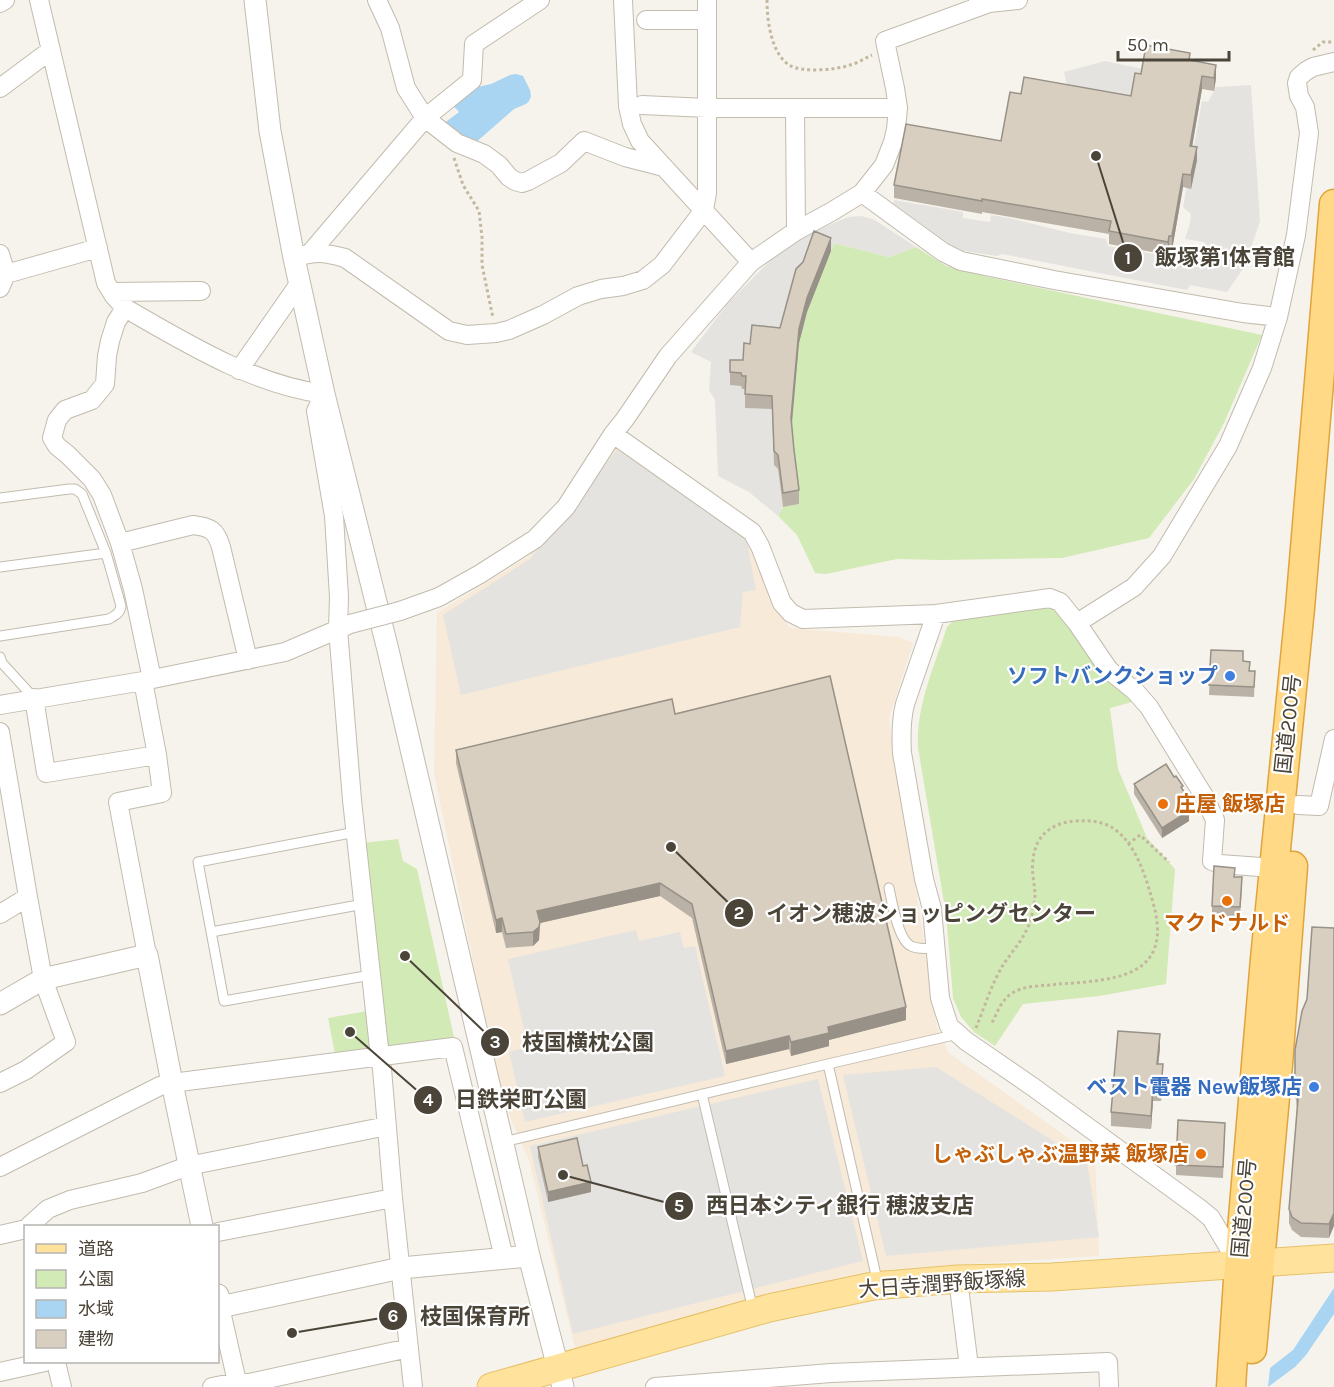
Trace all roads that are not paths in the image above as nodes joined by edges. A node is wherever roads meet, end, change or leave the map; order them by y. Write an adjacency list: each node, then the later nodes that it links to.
1 (5, 0): 10 (street)
2 (39, 0): 14 (street)
3 (255, 0): 29 (street)
4 (377, 0): 21 (street)
5 (540, 0): 21 (street)
6 (623, 0): 22 (street)
7 (707, 0): 13 (street)
8 (964, 0): 11 (street)
9 (1018, 0): 11 (street)
10 (0, 3)
11 (988, 3): 19 (street)
12 (646, 20): 13 (street)
13 (707, 20): 18 (street)
14 (51, 50): 16 (street); 27 (street)
15 (1334, 62): 36 (street)
16 (0, 88)
17 (642, 105): 18 (street)
18 (707, 108): 20 (street); 25 (street)
19 (898, 108): 20 (street); 23 (street)
20 (795, 109): 26 (street)
21 (425, 118): 22 (street); 29 (street)
22 (664, 166): 25 (street)
23 (862, 193): 26 (street); 36 (street)
24 (1334, 204): 58 (highway, 国道200号)
25 (704, 210): 29 (street); 30 (street)
26 (796, 231): 30 (street)
27 (98, 248): 31 (street); 34 (street)
28 (0, 254): 31 (street)
29 (302, 255): 32 (street)
30 (751, 262): 40 (street)
31 (3, 281)
32 (299, 284): 37 (street); 39 (street)
33 (201, 291): 34 (street)
34 (112, 292): 35 (street)
35 (125, 308): 37 (street); 42 (street)
36 (1278, 317): 45 (street)
37 (239, 370): 39 (street)
38 (1334, 385): 56 (highway, 国道200号)
39 (324, 394): 46 (street); 76 (street)
40 (613, 434): 44 (street); 46 (street, bridge)
41 (0, 498): 42 (lane)
42 (113, 548): 43 (lane); 47 (lane); 49 (street); 50 (street)
43 (0, 567)
44 (936, 614): 45 (street); 64 (street)
45 (1077, 623): 58 (street)
46 (344, 627): 49 (street); 57 (street)
47 (0, 636)
48 (0, 657): 51 (lane)
49 (248, 660): 50 (street)
50 (148, 680): 51 (street); 55 (street)
51 (34, 698): 52 (street); 55 (street)
52 (0, 705)
53 (0, 732): 60 (street)
54 (1334, 739): 56 (street)
55 (157, 755): 65 (street)
56 (1298, 805): 88 (highway, 国道200号)
57 (356, 832): 61 (street); 63 (lane)
58 (1274, 868): 88 (highway, 国道200号)
59 (889, 888): 64 (lane)
60 (28, 897): 62 (street); 67 (street)
61 (364, 904): 63 (lane); 66 (street)
62 (0, 914)
63 (211, 932): 66 (lane)
64 (935, 948): 69 (street)
65 (147, 955): 67 (street); 73 (street)
66 (371, 975): 70 (street)
67 (43, 979): 68 (street); 72 (street)
68 (0, 1004)
69 (966, 1033): 71 (lane); 88 (street)
70 (380, 1057): 73 (street); 75 (street); 86 (street)
71 (828, 1064): 74 (lane); 91 (lane)
72 (0, 1083)
73 (172, 1083): 77 (street); 78 (street)
74 (702, 1094): 76 (lane); 94 (lane)
75 (387, 1126): 77 (street); 79 (street)
76 (503, 1142): 85 (street)
77 (188, 1166): 80 (street); 81 (street)
78 (0, 1167)
79 (393, 1198): 83 (street); 89 (street)
80 (30, 1225)
81 (202, 1225)
82 (24, 1229): 84 (street)
83 (219, 1232)
84 (0, 1235)
85 (529, 1256): 86 (street); 100 (street)
86 (504, 1258): 89 (street)
87 (1334, 1258): 88 (main road, 大日寺潤野飯塚線)
88 (1250, 1264): 90 (main road, 大日寺潤野飯塚線); 109 (highway, 国道200号); 110 (highway, 国道200号)
89 (401, 1268): 92 (street); 95 (street)
90 (958, 1279): 91 (main road, 大日寺潤野飯塚線); 98 (street)
91 (878, 1286): 94 (main road, 大日寺潤野飯塚線)
92 (219, 1303)
93 (219, 1307): 102 (street)
94 (753, 1312): 100 (main road, 大日寺潤野飯塚線)
95 (409, 1348): 101 (street); 105 (street)
96 (40, 1363): 99 (street)
97 (56, 1363): 103 (street)
98 (969, 1367): 107 (street); 108 (street)
99 (0, 1372)
100 (560, 1377): 106 (main road, 大日寺潤野飯塚線)
101 (308, 1378): 102 (street)
102 (237, 1382): 104 (street)
103 (62, 1387)
104 (212, 1387)
105 (413, 1387)
106 (491, 1387)
107 (655, 1387)
108 (1108, 1387)
109 (1231, 1387)
110 (1248, 1387)

